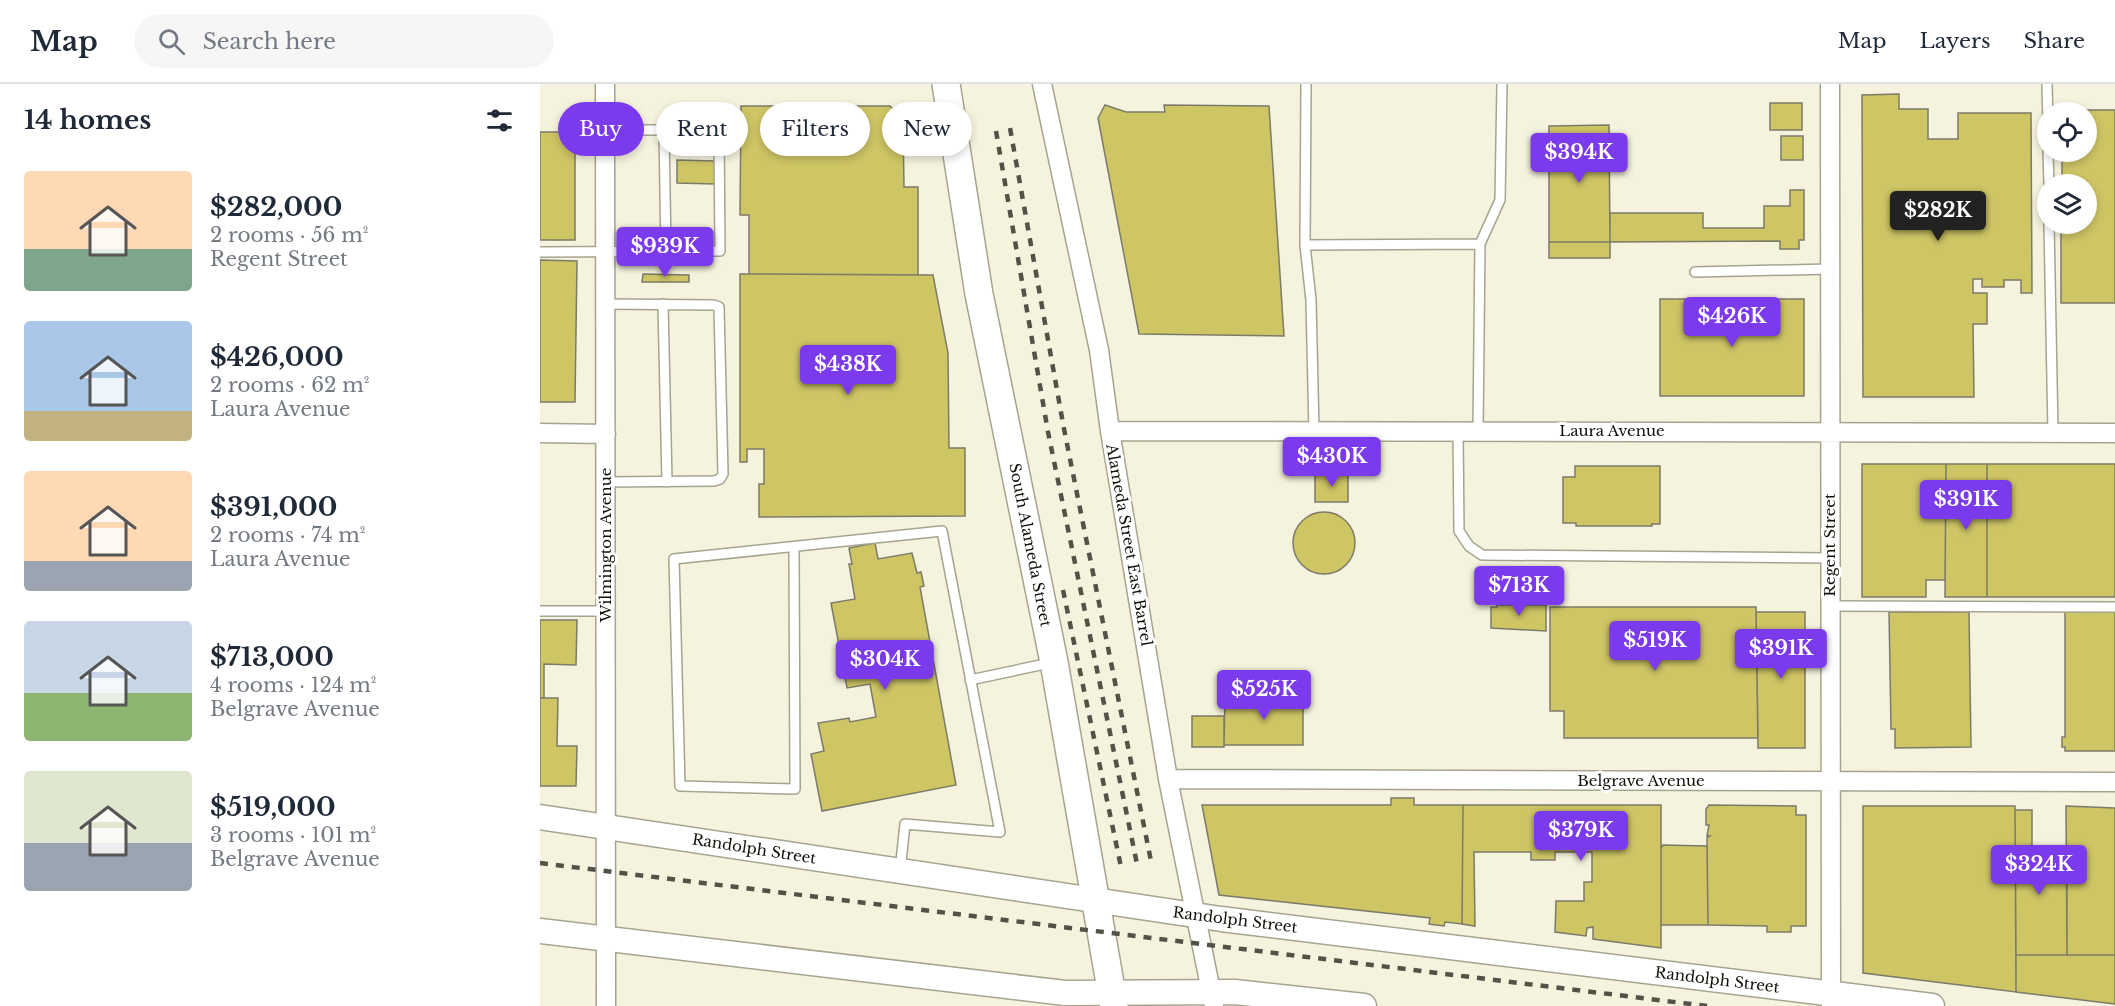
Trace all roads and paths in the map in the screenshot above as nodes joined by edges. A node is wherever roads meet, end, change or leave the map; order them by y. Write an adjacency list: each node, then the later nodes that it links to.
1 (605, 84): 8 (street, Wilmington Avenue)
2 (946, 84): 40 (main road, South Alameda Street)
3 (1042, 84): 23 (street, Alameda Street East Barrel)
4 (1306, 84): 15 (lane)
5 (1502, 84): 14 (lane)
6 (1830, 84): 19 (street, Regent Street)
7 (2047, 84): 9 (lane)
8 (605, 102)
9 (2047, 102)
10 (605, 156): 18 (street, Wilmington Avenue)
11 (664, 156): 17 (lane)
12 (719, 156): 17 (lane)
13 (2049, 234): 31 (lane)
14 (1480, 244): 15 (lane); 25 (lane)
15 (1305, 245): 24 (lane)
16 (540, 252): 18 (lane)
17 (666, 252): 18 (lane)
18 (606, 253): 21 (street, Wilmington Avenue)
19 (1830, 269): 20 (lane); 26 (street, Regent Street)
20 (1695, 272)
21 (606, 304): 22 (lane); 30 (street, Wilmington Avenue)
22 (663, 304): 33 (lane); 33 (lane)
23 (1110, 431): 24 (street, Laura Avenue); 42 (street, Alameda Street East Barrel)
24 (1314, 431): 27 (street, Laura Avenue)
25 (1479, 431): 26 (street, Laura Avenue); 27 (street, Laura Avenue)
26 (1830, 431): 31 (street, Laura Avenue); 35 (street, Regent Street)
27 (1458, 432): 35 (lane)
28 (540, 433): 30 (street)
29 (2115, 433): 31 (street, Laura Avenue)
30 (606, 434): 32 (street, Wilmington Avenue)
31 (2053, 434)
32 (606, 482): 33 (lane); 39 (street, Wilmington Avenue)
33 (667, 482)
34 (794, 548): 34 (lane); 41 (lane)
35 (1830, 558): 36 (street, Regent Street)
36 (1830, 606): 37 (lane); 43 (street, Regent Street)
37 (2115, 607)
38 (540, 611): 39 (lane)
39 (606, 611): 46 (street, Wilmington Avenue)
40 (1054, 662): 41 (lane); 48 (main road, South Alameda Street)
41 (970, 680): 47 (lane)
42 (1168, 779): 43 (street, Belgrave Avenue); 49 (street, Alameda Street East Barrel)
43 (1830, 782): 44 (street, Belgrave Avenue); 54 (street, Regent Street)
44 (2115, 782)
45 (540, 818): 46 (street, Randolph Street)
46 (606, 826): 47 (street, Randolph Street); 51 (street, Wilmington Avenue)
47 (900, 871): 48 (street, Randolph Street)
48 (1096, 901): 49 (street, Randolph Street); 52 (main road, South Alameda Street)
49 (1196, 916): 53 (street, Alameda Street East Barrel); 54 (street, Randolph Street)
50 (540, 931): 51 (street)
51 (606, 938): 52 (street); 55 (street, Wilmington Avenue)
52 (1113, 1000): 53 (street)
53 (1213, 1000): 56 (street)
54 (1831, 1000): 57 (street, Randolph Street)
55 (606, 1006)
56 (1364, 1006)
57 (1932, 1006)

